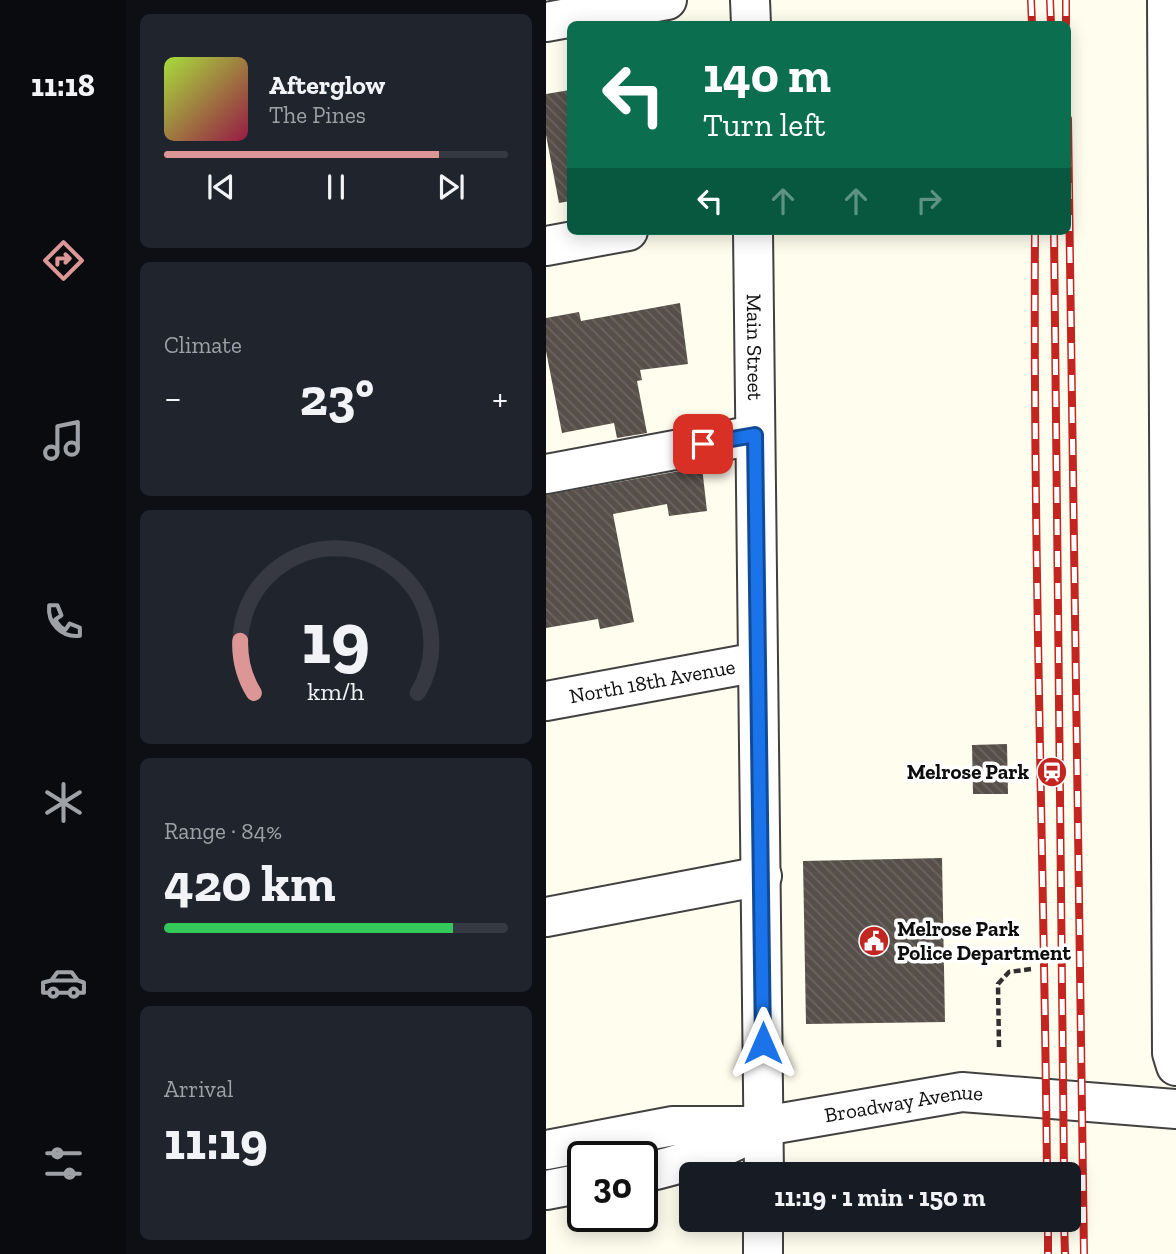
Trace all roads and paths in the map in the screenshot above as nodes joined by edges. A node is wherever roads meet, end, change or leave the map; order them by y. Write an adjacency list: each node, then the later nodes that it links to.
1 (667, 0): 5 (street)
2 (750, 0): 4 (street)
3 (1167, 0): 6 (street)
4 (751, 21)
5 (546, 22)
6 (1173, 206): 10 (street)
7 (606, 235): 9 (street)
8 (754, 235): 11 (street, Main Street)
9 (546, 246)
10 (1173, 430): 13 (street)
11 (755, 435): 12 (street); 14 (street, Main Street)
12 (546, 474)
13 (1173, 654): 17 (street)
14 (758, 662): 15 (street, North 18th Avenue); 16 (street, Main Street)
15 (546, 701)
16 (762, 876): 18 (street); 23 (street, Main Street)
17 (1174, 883): 21 (street)
18 (546, 916)
19 (1031, 969): 20 (path)
20 (999, 1047)
21 (1176, 1066)
22 (1176, 1109): 23 (street, Broadway Avenue)
23 (764, 1126): 24 (street, Broadway Avenue); 25 (street, Main Street); 26 (street, Broadway Avenue)
24 (546, 1150)
25 (764, 1162)
26 (658, 1169)
27 (567, 1186): 28 (street)
28 (546, 1190)
29 (763, 1232): 30 (street)
30 (763, 1254)

